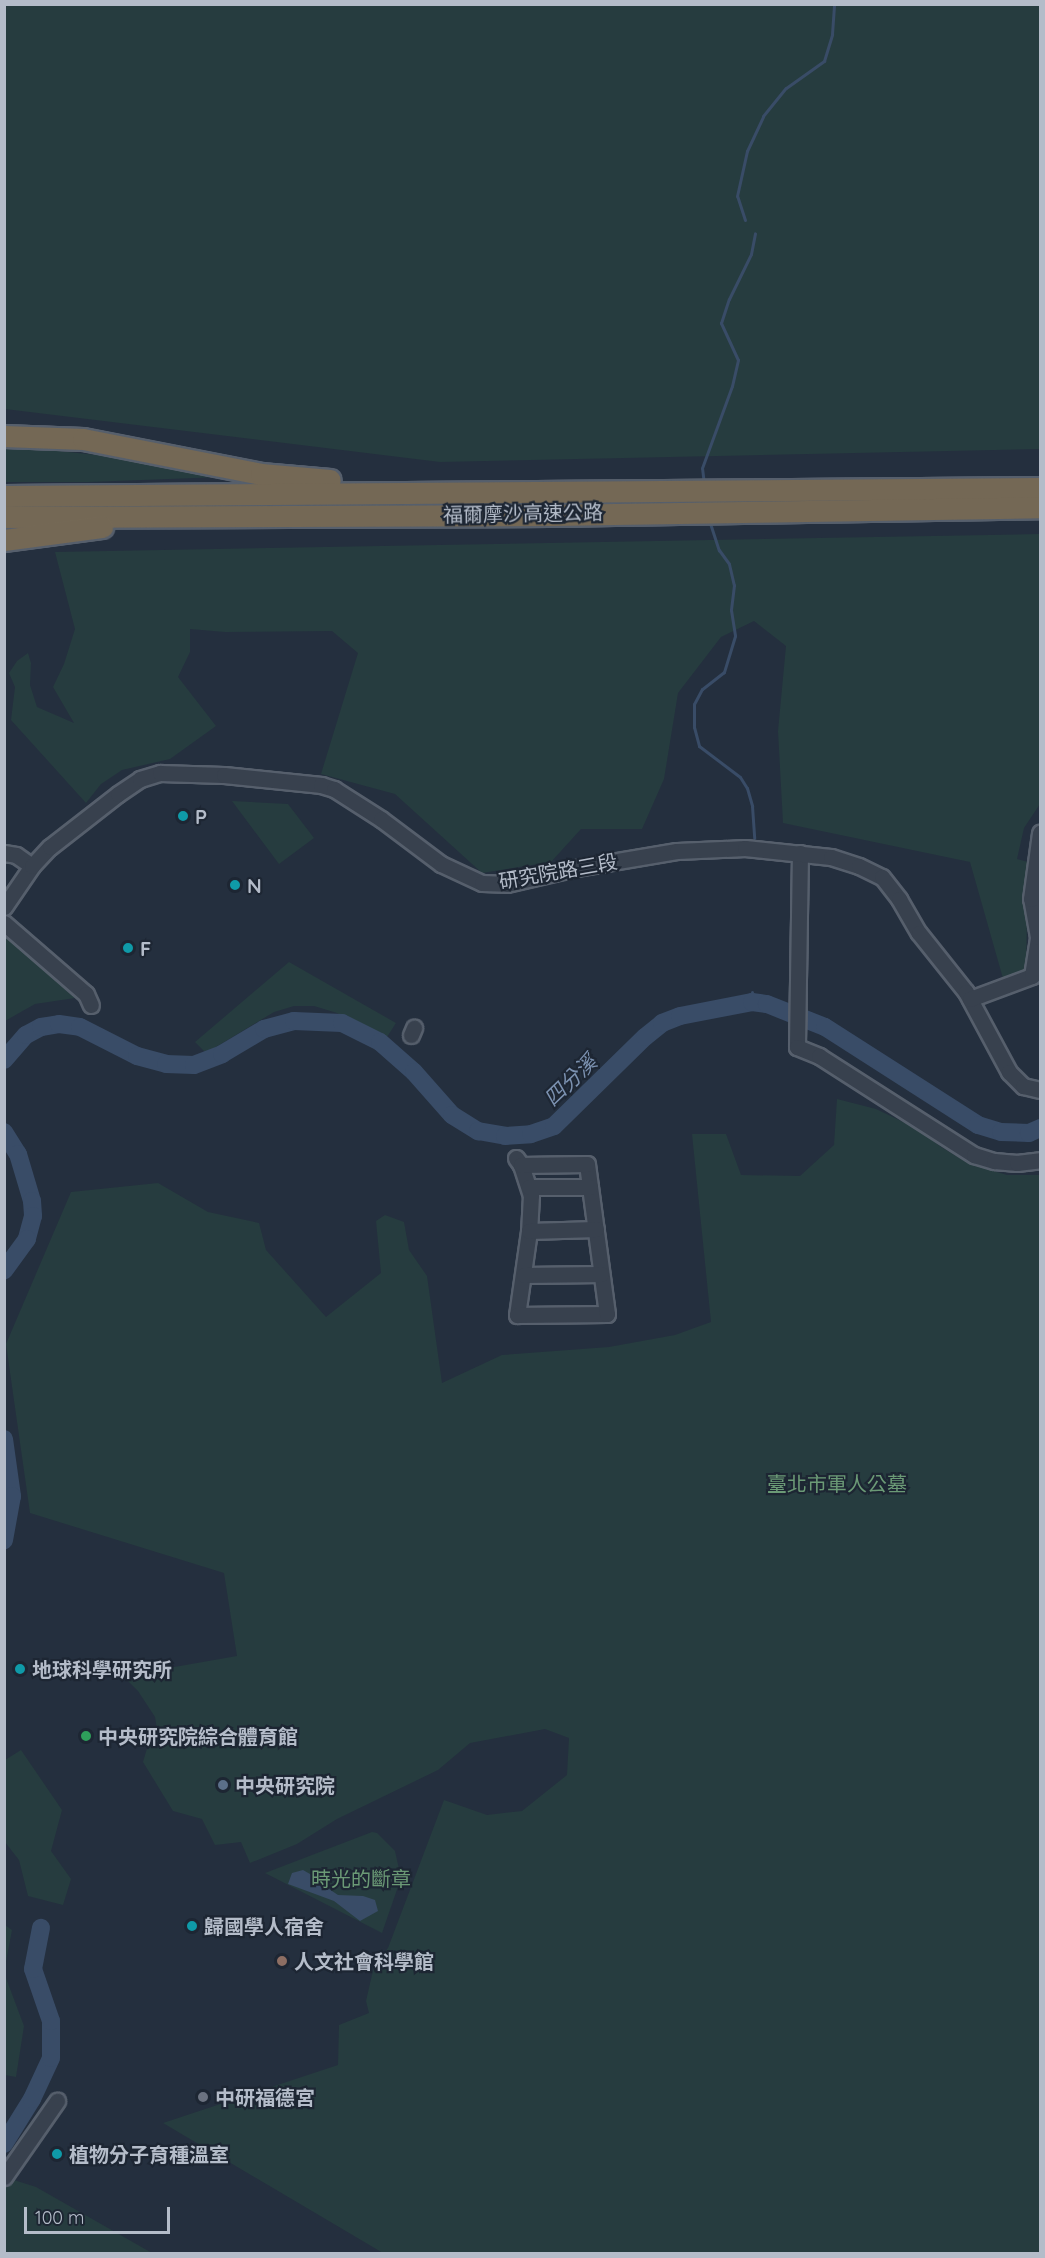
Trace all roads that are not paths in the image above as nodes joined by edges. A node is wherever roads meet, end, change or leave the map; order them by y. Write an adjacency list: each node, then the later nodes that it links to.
1 (4, 436): 3 (highway)
2 (1041, 488): 5 (highway, 福爾摩沙高速公路)
3 (535, 490): 4 (highway, 福爾摩沙高速公路); 5 (highway, 福爾摩沙高速公路)
4 (4, 494)
5 (874, 500): 6 (highway, 福爾摩沙高速公路); 7 (highway, 福爾摩沙高速公路)
6 (1041, 507)
7 (224, 514): 8 (highway, 福爾摩沙高速公路); 9 (highway)
8 (4, 517)
9 (4, 540)
10 (1041, 833): 16 (street)
11 (4, 853): 13 (street)
12 (800, 853): 13 (street, 研究院路三段); 16 (street, 研究院路三段); 19 (street)
13 (32, 867): 14 (street, 研究院路三段)
14 (4, 907)
15 (4, 923): 17 (street)
16 (970, 999): 18 (street, 研究院路三段)
17 (91, 1005)
18 (1041, 1090)
19 (1041, 1160)
20 (530, 1186): 21 (street); 21 (street); 23 (street)
21 (590, 1187): 22 (street)
22 (596, 1229): 23 (street); 24 (street)
23 (529, 1231): 25 (street)
24 (601, 1274): 25 (street); 25 (street)
25 (524, 1275)
26 (57, 2101): 27 (street)
27 (4, 2177)

